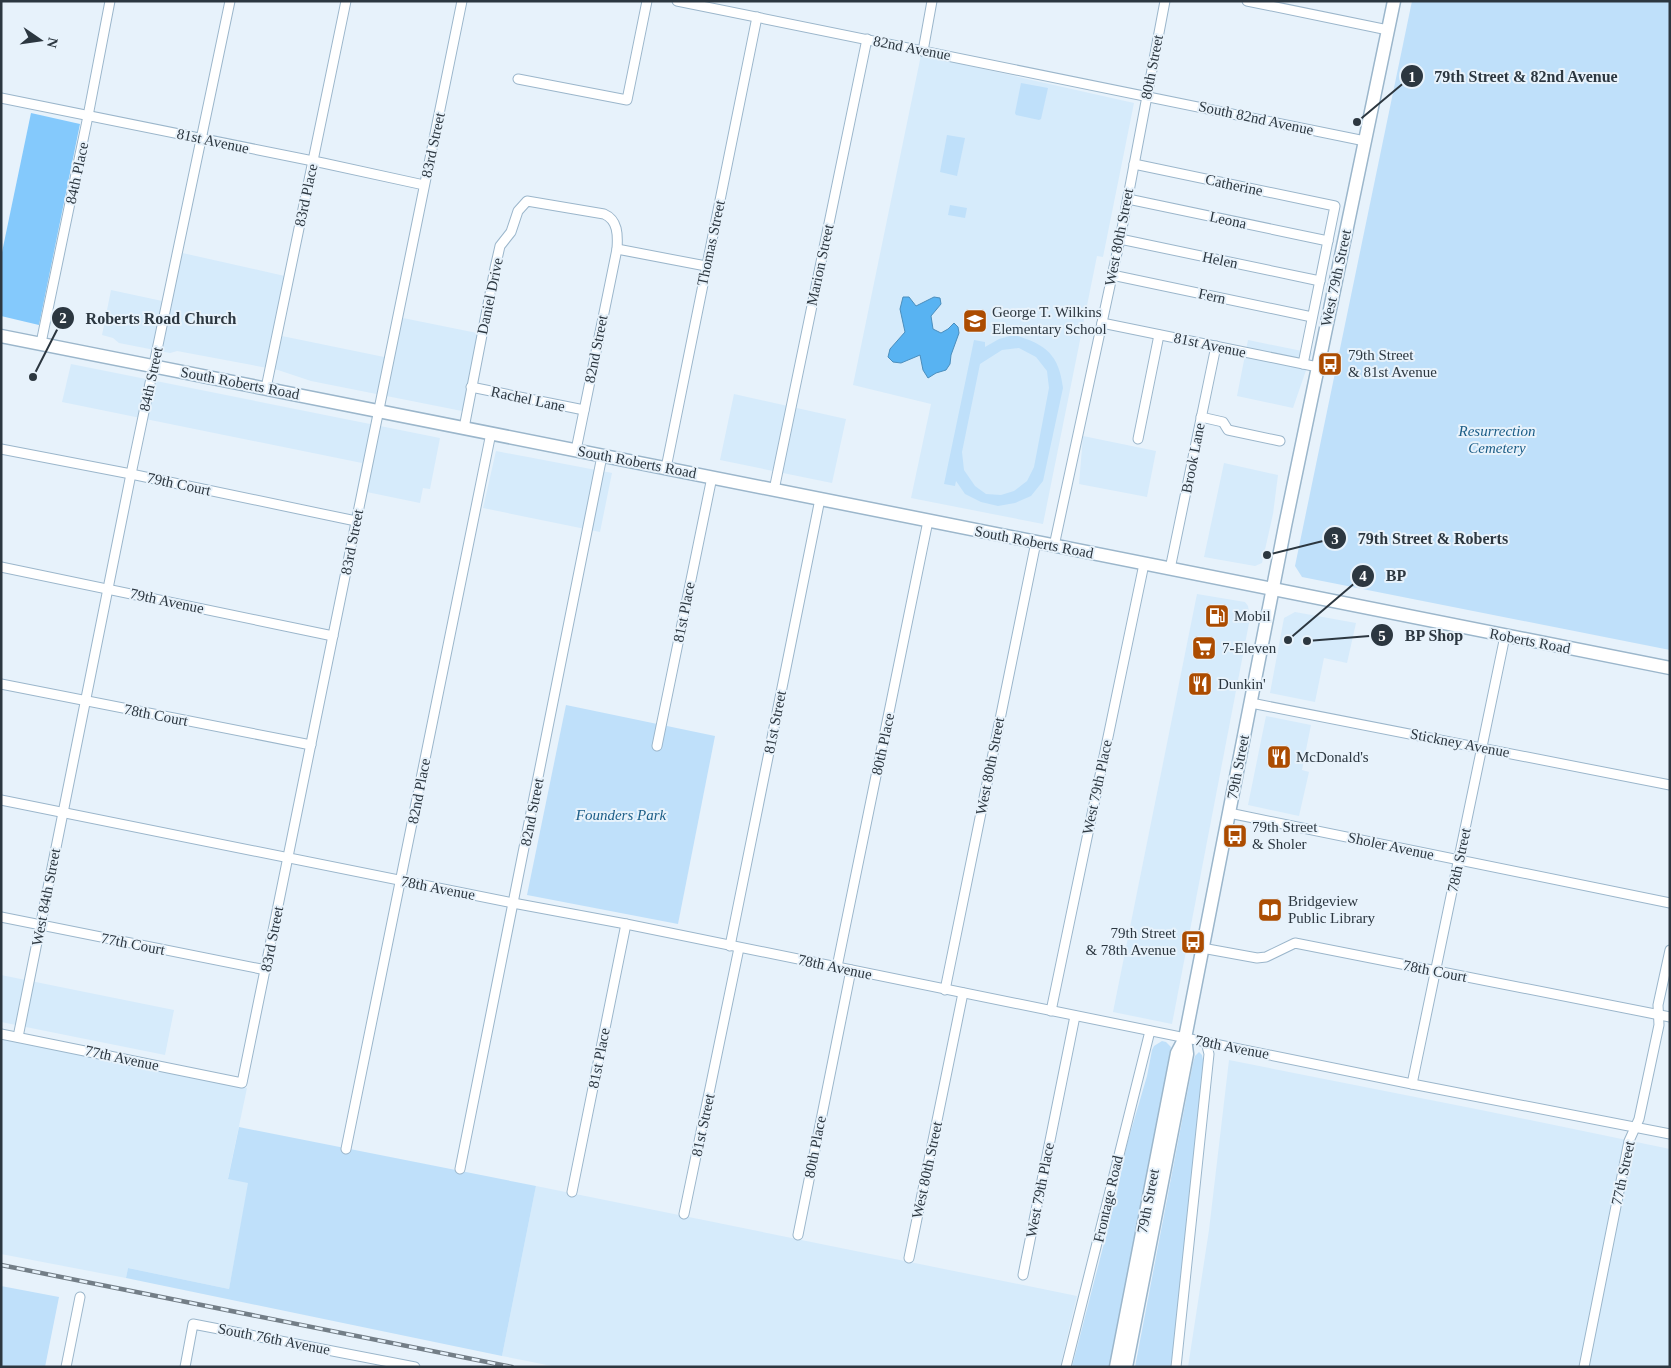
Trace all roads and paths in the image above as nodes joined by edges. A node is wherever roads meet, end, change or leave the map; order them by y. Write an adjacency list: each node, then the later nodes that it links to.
1 (110, 1): 19 (street, 84th Place)
2 (230, 1): 21 (street, 84th Street)
3 (346, 1): 23 (street, 83rd Place)
4 (462, 1): 25 (street, 83rd Street)
5 (647, 1): 16 (street)
6 (677, 1): 11 (street, 82nd Avenue)
7 (932, 1): 15 (street)
8 (1165, 1): 17 (street, 80th Street)
9 (1247, 1): 13 (street)
10 (1394, 1): 13 (main road, West 79th Street)
11 (694, 3): 12 (street, 82nd Avenue)
12 (757, 17): 14 (street, 82nd Avenue); 30 (street, Thomas Street)
13 (1388, 30): 22 (main road, West 79th Street)
14 (867, 39): 15 (street, 82nd Avenue); 57 (street, Marion Street)
15 (923, 51): 17 (street, 82nd Avenue)
16 (518, 79)
17 (1147, 96): 20 (street, 80th Street); 22 (street, South 82nd Avenue)
18 (1, 98): 19 (street, 81st Avenue)
19 (88, 116): 21 (street, 81st Avenue); 37 (street, 84th Place)
20 (1139, 133): 24 (street, West 80th Street)
21 (201, 138): 23 (street, 81st Avenue); 40 (street, 84th Street)
22 (1365, 141): 41 (main road, West 79th Street)
23 (313, 161): 25 (street, 81st Avenue); 43 (street, 83rd Place)
24 (1134, 164): 26 (street, West 80th Street); 28 (street, Catherine)
25 (424, 185): 45 (street, 83rd Street)
26 (1128, 199): 27 (street, West 80th Street); 28 (street, Leona)
27 (1120, 239): 31 (street, West 80th Street); 32 (street, Helen)
28 (1328, 241): 32 (street)
29 (617, 249): 30 (street); 42 (street, Daniel Drive); 44 (street, 82nd Street)
30 (706, 266): 54 (street, Thomas Street)
31 (1112, 276): 33 (street, Fern); 34 (street, West 80th Street)
32 (1320, 280): 33 (street)
33 (1312, 317): 39 (street)
34 (1102, 323): 35 (street, 81st Avenue); 62 (street, West 80th Street)
35 (1159, 335): 38 (street, 81st Avenue); 49 (street)
36 (1, 336): 37 (main road, South Roberts Road)
37 (41, 343): 40 (main road, South Roberts Road)
38 (1216, 346): 39 (street, 81st Avenue); 46 (street, Brook Lane)
39 (1303, 364): 41 (street, 81st Avenue)
40 (154, 366): 43 (main road, South Roberts Road); 55 (street, 84th Street)
41 (1318, 368): 67 (main road, West 79th Street)
42 (471, 387): 44 (street, Rachel Lane); 47 (street, Daniel Drive)
43 (266, 388): 45 (main road, South Roberts Road)
44 (584, 410): 52 (street, 82nd Street)
45 (378, 411): 47 (main road, South Roberts Road); 59 (street, 83rd Street)
46 (1201, 417): 50 (street); 65 (street, Brook Lane)
47 (464, 428): 48 (main road, South Roberts Road)
48 (491, 433): 52 (main road, South Roberts Road); 84 (street, 82nd Place)
49 (1138, 439)
50 (1280, 441)
51 (1, 449): 55 (street, 79th Court)
52 (576, 450): 53 (main road, South Roberts Road)
53 (602, 456): 54 (main road, South Roberts Road); 85 (street, 82nd Street)
54 (666, 468): 56 (main road, South Roberts Road)
55 (131, 474): 59 (street, 79th Court); 66 (street, 84th Street)
56 (712, 477): 57 (main road, South Roberts Road); 75 (street, 81st Place)
57 (774, 490): 58 (main road, South Roberts Road)
58 (820, 499): 60 (main road, South Roberts Road); 90 (street, 81st Street)
59 (356, 521): 68 (street, 83rd Street)
60 (928, 521): 61 (main road, South Roberts Road); 93 (street, 80th Place)
61 (1036, 542): 62 (main road, South Roberts Road); 97 (street, West 80th Street)
62 (1054, 546): 63 (main road, South Roberts Road)
63 (1144, 564): 65 (main road, South Roberts Road); 99 (street, West 79th Place)
64 (1, 566): 66 (street, 79th Avenue)
65 (1170, 569): 67 (main road, South Roberts Road)
66 (109, 588): 68 (street, 79th Avenue); 72 (street, 84th Street)
67 (1273, 590): 69 (main road, Roberts Road); 73 (main road, West 79th Street)
68 (333, 636): 74 (street, 83rd Street)
69 (1505, 636): 70 (main road, Roberts Road); 76 (street, 78th Street)
70 (1670, 668)
71 (1, 684): 72 (street, 78th Court)
72 (86, 701): 74 (street, 78th Court); 77 (street, 84th Street)
73 (1250, 703): 76 (street, Stickney Avenue); 81 (main road, 79th Street)
74 (311, 745): 82 (street, 83rd Street)
75 (657, 746)
76 (1482, 747): 78 (street, Stickney Avenue); 83 (street, 78th Street)
77 (75, 756): 80 (street, West 84th Street)
78 (1670, 785)
79 (1, 800): 80 (street, 78th Avenue)
80 (63, 812): 82 (street, 78th Avenue); 89 (street, West 84th Street)
81 (1229, 813): 83 (street, Sholer Avenue); 91 (main road, 79th Street)
82 (288, 858): 84 (street, 78th Avenue); 94 (street, 83rd Street)
83 (1458, 860): 86 (street, Sholer Avenue); 96 (street, 78th Street)
84 (401, 880): 85 (street, 78th Avenue); 112 (street, 82nd Place)
85 (513, 903): 88 (street, 78th Avenue); 113 (street, 82nd Street)
86 (1670, 903)
87 (1, 917): 89 (street, 77th Court)
88 (626, 924): 90 (street, 78th Avenue); 114 (street, 81st Place)
89 (41, 925): 94 (street, 77th Court); 105 (street, West 84th Street)
90 (734, 947): 93 (street, 78th Avenue); 115 (street, 81st Street)
91 (1202, 948): 96 (street, 78th Court); 106 (main road, 79th Street)
92 (1670, 950): 100 (street, 77th Street)
93 (837, 968): 95 (street, 78th Avenue)
94 (266, 970): 108 (street, 83rd Street)
95 (851, 970): 97 (street, 78th Avenue); 116 (street, 80th Place)
96 (1436, 971): 100 (street, 78th Court); 109 (street, 78th Street)
97 (945, 990): 98 (street, 78th Avenue)
98 (963, 993): 99 (street, 78th Avenue); 117 (street, West 80th Street)
99 (1051, 1011): 101 (street, 78th Avenue)
100 (1658, 1015): 102 (street, 78th Court); 110 (street, 77th Street)
101 (1075, 1016): 103 (street, 78th Avenue); 118 (street, West 79th Place)
102 (1670, 1017)
103 (1150, 1031): 106 (street, 78th Avenue); 123 (street, Frontage Road)
104 (1, 1034): 105 (street, 77th Avenue)
105 (18, 1037): 108 (street, 77th Avenue)
106 (1185, 1038): 107 (street, 78th Avenue); 124 (main road, 79th Street); 125 (main road, 79th Street)
107 (1206, 1042): 109 (street, 78th Avenue); 126 (street)
108 (242, 1083)
109 (1412, 1084): 110 (street, 78th Avenue)
110 (1635, 1127): 111 (street, 78th Avenue); 127 (street, 77th Street)
111 (1670, 1134)
112 (346, 1148)
113 (460, 1169)
114 (572, 1192)
115 (684, 1214)
116 (798, 1235)
117 (909, 1258)
118 (1023, 1275)
119 (80, 1297): 120 (street)
120 (66, 1367)
121 (185, 1367): 122 (street, South 76th Avenue)
122 (415, 1367)
123 (1066, 1367)
124 (1116, 1367)
125 (1126, 1367)
126 (1176, 1367)
127 (1584, 1367)

